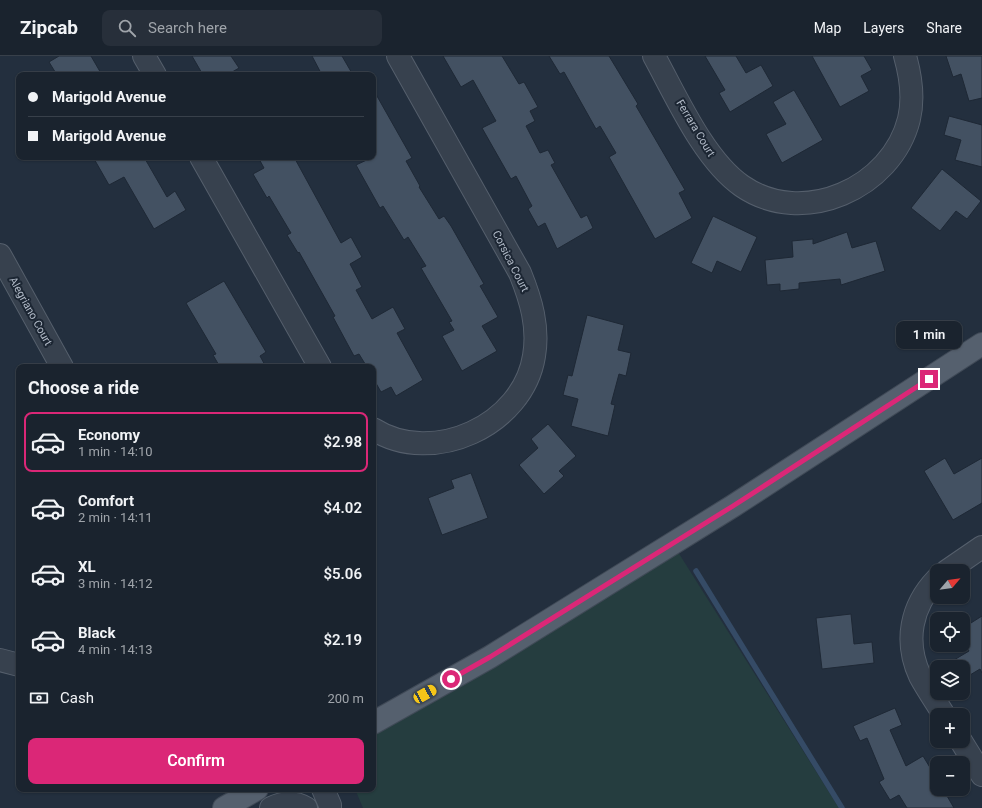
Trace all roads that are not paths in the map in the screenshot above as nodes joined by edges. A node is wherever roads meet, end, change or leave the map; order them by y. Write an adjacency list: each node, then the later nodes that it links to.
1 (144, 56): 5 (street)
2 (398, 56): 11 (street, Corsica Court)
3 (654, 56): 4 (street, Ferrara Court)
4 (905, 56)
5 (153, 72)
6 (203, 160): 10 (street)
7 (0, 255): 9 (street, Alegriano Court)
8 (982, 344): 18 (main road)
9 (60, 364)
10 (318, 364)
11 (376, 430)
12 (982, 547): 13 (street)
13 (957, 564)
14 (930, 587): 17 (street)
15 (0, 660): 16 (street)
16 (16, 664)
17 (940, 708)
18 (376, 721)
19 (965, 748): 20 (street)
20 (982, 775)
21 (252, 792): 23 (main road)
22 (324, 792): 26 (street)
23 (224, 808)
24 (271, 808): 25 (street)
25 (306, 808)
26 (330, 808)

